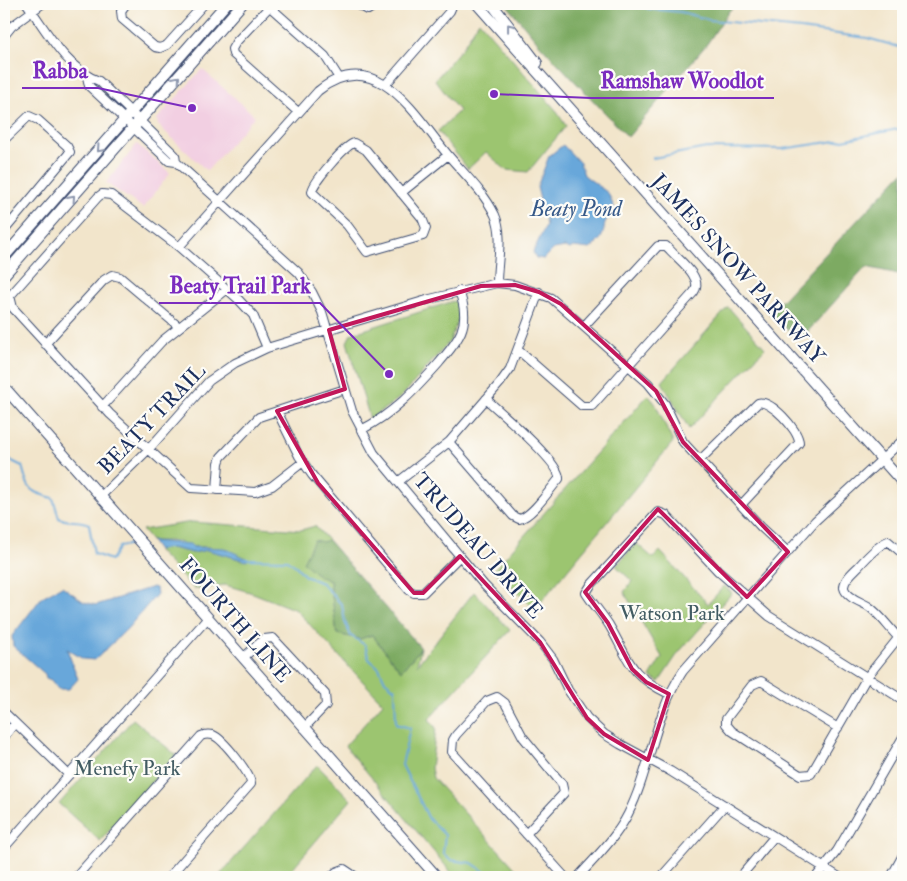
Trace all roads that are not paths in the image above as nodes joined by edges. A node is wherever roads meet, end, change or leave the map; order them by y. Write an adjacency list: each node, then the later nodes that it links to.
1 (27, 4): 13 (street, TRUDEAU DRIVE)
2 (42, 4): 13 (street)
3 (126, 4): 4 (street)
4 (204, 4)
5 (226, 4): 19 (main road)
6 (242, 4): 20 (main road, one-way to 6)
7 (357, 4): 8 (street)
8 (377, 4)
9 (453, 4): 17 (street)
10 (477, 4): 16 (main road, JAMES SNOW PARKWAY)
11 (492, 4): 16 (main road, JAMES SNOW PARKWAY, one-way to 11)
12 (271, 5): 15 (street); 18 (street)
13 (32, 11): 14 (street); 19 (street, TRUDEAU DRIVE)
14 (4, 36)
15 (338, 78): 17 (street); 18 (street)
16 (544, 80): 49 (main road, JAMES SNOW PARKWAY)
17 (386, 84): 22 (street)
18 (298, 112): 24 (street)
19 (129, 117): 20 (street, TRUDEAU DRIVE); 27 (main road, one-way to 27)
20 (137, 125): 24 (street, TRUDEAU DRIVE); 28 (main road, one-way to 20)
21 (4, 140): 25 (street)
22 (448, 155): 23 (street); 29 (street)
23 (401, 193): 23 (street)
24 (220, 201): 26 (street); 35 (street, TRUDEAU DRIVE)
25 (4, 231)
26 (179, 247): 30 (street); 36 (street)
27 (4, 258)
28 (4, 275)
29 (497, 283): 31 (street, BEATY TRAIL); 32 (street, BEATY TRAIL)
30 (226, 290): 34 (street); 37 (street)
31 (459, 291): 35 (street, BEATY TRAIL); 45 (street)
32 (539, 292): 33 (street, BEATY TRAIL); 38 (street)
33 (585, 325): 39 (street, BEATY TRAIL); 39 (street)
34 (178, 326): 36 (street); 43 (street)
35 (329, 330): 37 (street, BEATY TRAIL); 41 (street, TRUDEAU DRIVE)
36 (45, 344): 43 (street)
37 (267, 348): 48 (street, BEATY TRAIL)
38 (518, 350): 39 (street); 42 (street)
39 (628, 366): 50 (street, BEATY TRAIL)
40 (4, 387): 55 (main road, FOURTH LINE)
41 (345, 389): 44 (street); 45 (street, TRUDEAU DRIVE)
42 (486, 399): 47 (street); 47 (street)
43 (102, 407): 48 (street)
44 (277, 411): 51 (street); 54 (street)
45 (360, 430): 52 (street, TRUDEAU DRIVE)
46 (903, 440): 49 (street)
47 (448, 442): 52 (street)
48 (149, 449): 54 (street); 55 (street, BEATY TRAIL)
49 (882, 459): 53 (main road, JAMES SNOW PARKWAY); 57 (street)
50 (700, 460): 56 (street, BEATY TRAIL); 56 (street)
51 (303, 462): 54 (street); 59 (street)
52 (398, 482): 59 (street, TRUDEAU DRIVE)
53 (903, 483)
54 (217, 490)
55 (102, 495): 61 (main road, FOURTH LINE)
56 (741, 505): 57 (street, BEATY TRAIL)
57 (788, 552): 60 (street)
58 (903, 554): 62 (street)
59 (460, 556): 73 (street, TRUDEAU DRIVE)
60 (747, 597): 64 (street); 65 (street); 65 (street)
61 (207, 619): 63 (main road, FOURTH LINE); 74 (street)
62 (901, 635): 64 (street)
63 (244, 658): 69 (main road, FOURTH LINE); 69 (street)
64 (867, 677): 66 (street); 70 (street)
65 (669, 694): 73 (street)
66 (903, 700)
67 (4, 712): 68 (street)
68 (15, 723): 72 (street); 74 (street)
69 (304, 728): 85 (main road, FOURTH LINE)
70 (838, 728): 70 (street)
71 (903, 736): 80 (street)
72 (4, 737)
73 (648, 760): 75 (street, TRUDEAU DRIVE); 87 (street)
74 (68, 775): 78 (street)
75 (725, 805): 77 (street, TRUDEAU DRIVE); 88 (street)
76 (526, 834): 76 (street); 86 (street)
77 (774, 838): 80 (street, TRUDEAU DRIVE); 89 (street)
78 (4, 848)
79 (903, 855): 92 (street)
80 (824, 868): 90 (street); 91 (street, TRUDEAU DRIVE)
81 (76, 877): 82 (street)
82 (169, 877)
83 (331, 877): 84 (street)
84 (356, 877)
85 (437, 877)
86 (565, 877)
87 (578, 877)
88 (661, 877)
89 (740, 877)
90 (816, 877)
91 (840, 877)
92 (891, 877)

